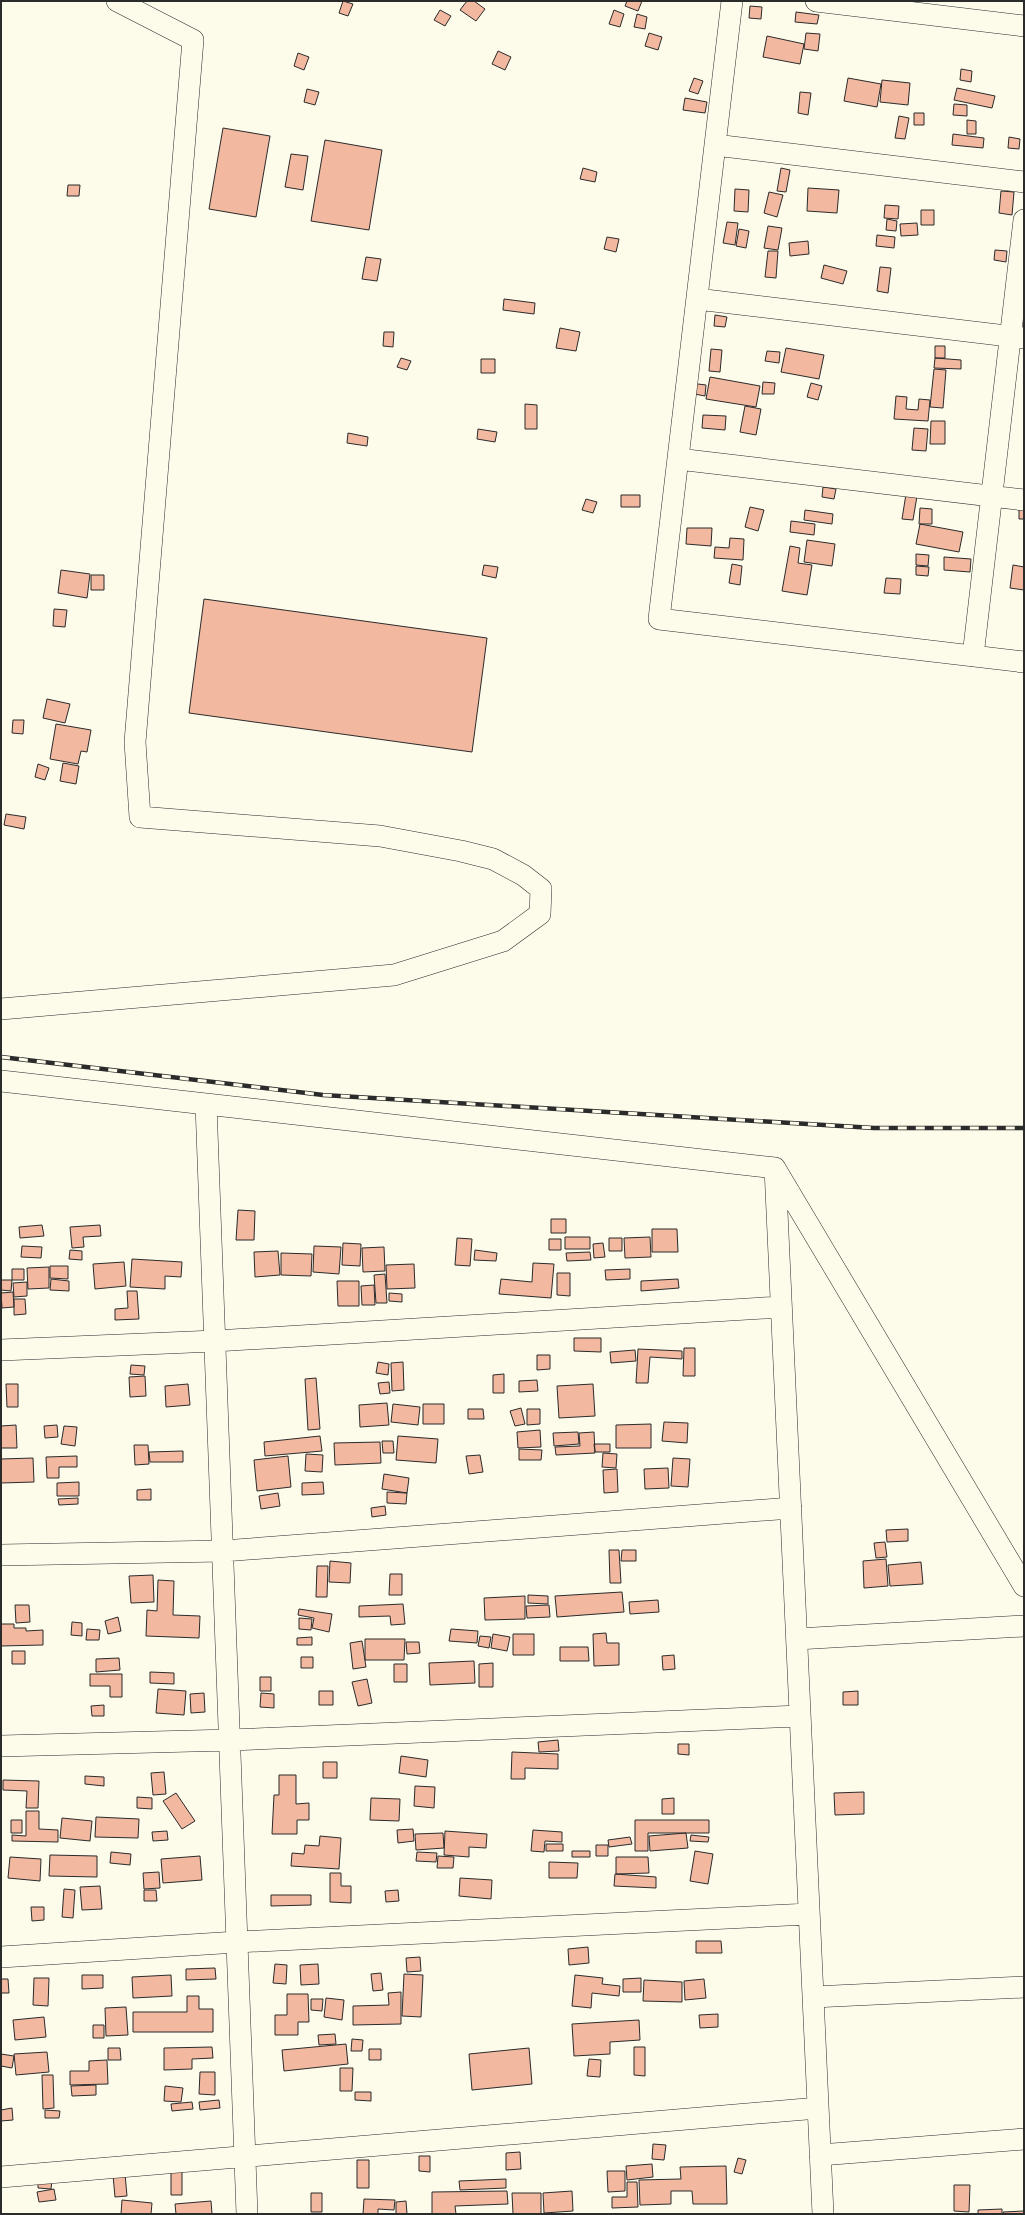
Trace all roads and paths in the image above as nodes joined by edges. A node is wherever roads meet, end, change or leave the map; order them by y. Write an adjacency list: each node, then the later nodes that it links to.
1 (117, 1): 15 (street)
2 (732, 1): 5 (street)
3 (816, 1): 4 (street)
4 (1024, 26)
5 (715, 145): 6 (street); 8 (street)
6 (1024, 182)
7 (1024, 220): 9 (street)
8 (697, 299): 9 (street); 10 (street)
9 (1017, 337): 11 (street)
10 (678, 459): 11 (street); 13 (street)
11 (992, 496): 12 (street); 13 (street)
12 (1024, 500)
13 (972, 656): 14 (street)
14 (1024, 662)
15 (1, 1009)
16 (1, 1081): 17 (street)
17 (206, 1104): 18 (street); 20 (street)
18 (775, 1168): 19 (street); 25 (street)
19 (782, 1307): 20 (street); 22 (street)
20 (215, 1341): 21 (street); 23 (street)
21 (1, 1350)
22 (791, 1508): 23 (street); 27 (street)
23 (223, 1551): 24 (street); 29 (street)
24 (1, 1555)
25 (1024, 1586)
26 (1024, 1626): 27 (street)
27 (797, 1640): 28 (street)
28 (800, 1716): 29 (street); 31 (street)
29 (230, 1740): 30 (street); 32 (street)
30 (1, 1746)
31 (809, 1914): 32 (street); 35 (street)
32 (237, 1942): 33 (street); 39 (street)
33 (1, 1957)
34 (1024, 1987): 35 (street)
35 (813, 1997): 36 (street)
36 (818, 2108): 38 (street); 39 (street)
37 (1024, 2139): 38 (street)
38 (820, 2155): 42 (street)
39 (245, 2157): 40 (street); 41 (street)
40 (1, 2177)
41 (247, 2214)
42 (823, 2214)

